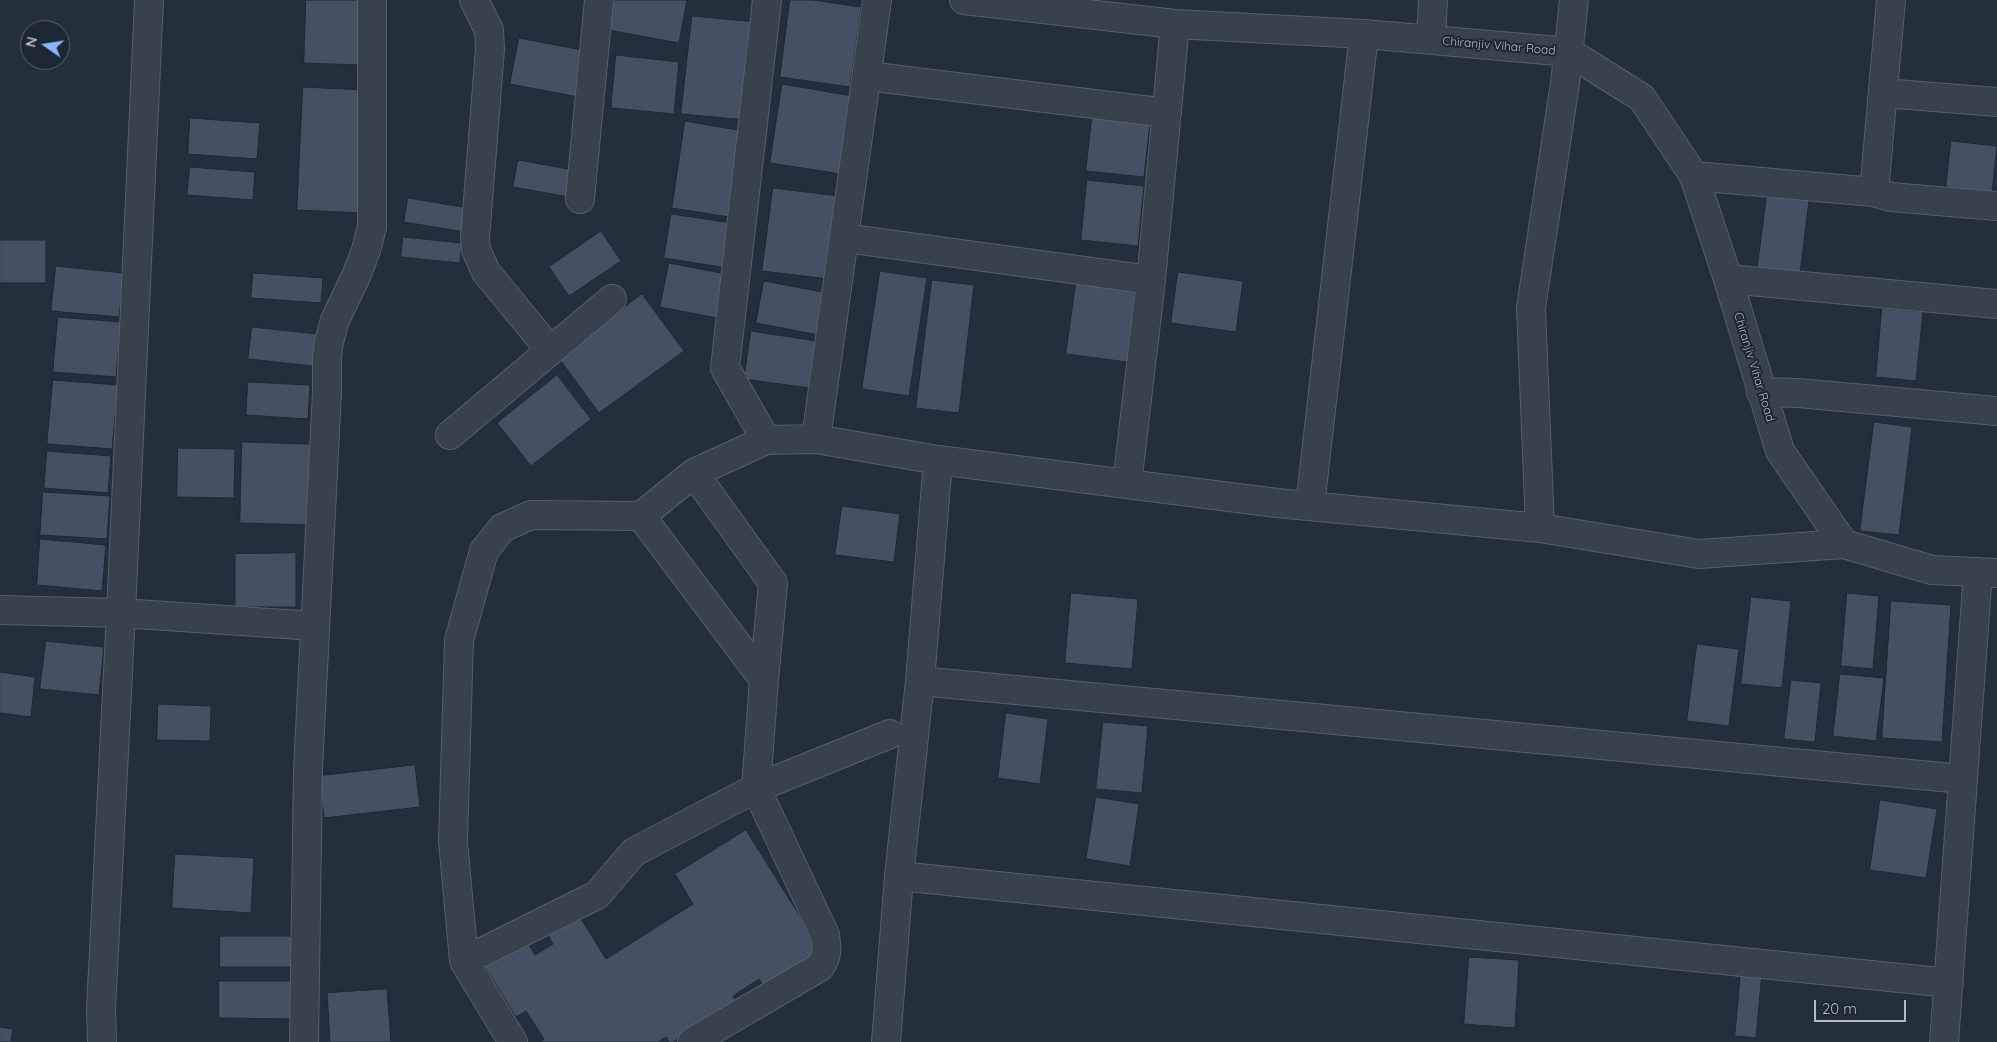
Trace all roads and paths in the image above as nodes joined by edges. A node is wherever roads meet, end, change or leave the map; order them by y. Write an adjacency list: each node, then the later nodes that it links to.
1 (149, 0): 43 (street)
2 (372, 0): 44 (street)
3 (474, 0): 28 (street)
4 (599, 0): 21 (street)
5 (767, 0): 32 (street)
6 (877, 0): 15 (street)
7 (964, 0): 11 (street, Chiranjiv Vihar Road)
8 (1433, 0): 13 (street)
9 (1574, 0): 14 (street)
10 (1891, 0): 16 (street)
11 (1175, 24): 12 (street, Chiranjiv Vihar Road); 18 (street)
12 (1364, 34): 13 (street, Chiranjiv Vihar Road); 37 (street)
13 (1431, 39): 14 (street, Chiranjiv Vihar Road)
14 (1570, 52): 19 (street, Chiranjiv Vihar Road); 39 (street)
15 (867, 76): 18 (street); 23 (street)
16 (1883, 93): 17 (street); 20 (street)
17 (1997, 102)
18 (1167, 113): 25 (street)
19 (1694, 176): 20 (street); 24 (street, Chiranjiv Vihar Road)
20 (1874, 192): 22 (street)
21 (580, 199)
22 (1997, 206)
23 (845, 238): 25 (street); 33 (street)
24 (1728, 279): 27 (street); 29 (street, Chiranjiv Vihar Road)
25 (1151, 280): 36 (street)
26 (612, 299): 28 (street)
27 (1997, 304)
28 (550, 350): 31 (street)
29 (1761, 392): 30 (street); 40 (street, Chiranjiv Vihar Road)
30 (1997, 411)
31 (450, 435)
32 (766, 440): 33 (street); 35 (street)
33 (816, 440): 34 (street)
34 (938, 460): 36 (street); 46 (street)
35 (694, 473): 38 (street); 45 (street)
36 (1127, 484): 37 (street)
37 (1310, 506): 39 (street)
38 (642, 516): 45 (street); 51 (street)
39 (1540, 528): 40 (street)
40 (1844, 544): 41 (street)
41 (1988, 572): 48 (street)
42 (0, 610): 43 (street)
43 (121, 613): 44 (street); 54 (street)
44 (315, 626): 55 (street)
45 (764, 680): 49 (street)
46 (920, 681): 48 (street); 50 (street)
47 (890, 734): 49 (street)
48 (1963, 779): 52 (street)
49 (756, 788): 51 (street); 57 (street)
50 (899, 876): 52 (street); 53 (street)
51 (464, 962): 56 (street)
52 (1948, 983): 58 (street)
53 (880, 1038)
54 (102, 1042)
55 (304, 1042)
56 (513, 1042)
57 (692, 1042)
58 (1944, 1042)

